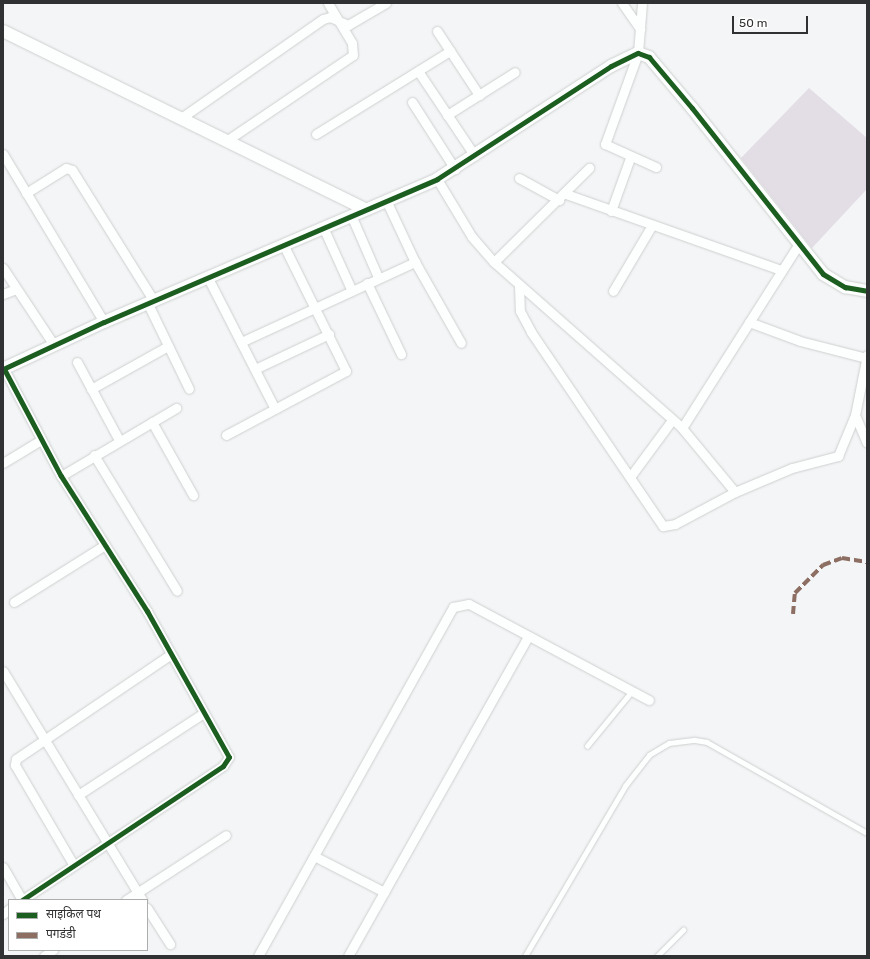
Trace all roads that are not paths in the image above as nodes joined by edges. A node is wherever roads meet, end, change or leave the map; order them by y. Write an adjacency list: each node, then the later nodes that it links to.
1 (328, 3): 5 (street)
2 (386, 3): 5 (street)
3 (622, 3): 6 (street)
4 (643, 4): 6 (street)
5 (342, 24): 16 (street); 18 (street)
6 (640, 29): 10 (street)
7 (3, 31): 16 (street)
8 (437, 31): 9 (street)
9 (450, 51): 11 (street); 13 (street)
10 (638, 53): 20 (street); 21 (street); 35 (street)
11 (418, 71): 15 (street); 17 (street)
12 (515, 72): 13 (street)
13 (479, 95): 15 (street)
14 (412, 102): 24 (street)
15 (447, 115): 20 (street)
16 (180, 118): 18 (street)
17 (316, 134)
18 (226, 141): 30 (street)
19 (3, 154): 27 (street)
20 (475, 156): 24 (street)
21 (630, 158): 22 (street); 31 (street)
22 (656, 167)
23 (589, 168): 28 (street)
24 (455, 169): 26 (street)
25 (519, 178): 28 (street)
26 (437, 179): 29 (street); 38 (street)
27 (26, 193): 50 (street); 52 (street)
28 (562, 197): 31 (street); 38 (street)
29 (386, 200): 30 (street); 37 (street)
30 (364, 209): 32 (street)
31 (611, 211): 33 (street)
32 (351, 215): 34 (street); 41 (street)
33 (652, 225): 40 (street); 47 (street)
34 (323, 227): 36 (street); 46 (street)
35 (800, 242): 40 (street); 48 (street)
36 (283, 244): 42 (street); 51 (street)
37 (415, 262): 41 (street); 56 (street)
38 (494, 262): 44 (street)
39 (3, 268): 45 (street)
40 (781, 270): 53 (street)
41 (378, 277): 43 (street)
42 (208, 278): 50 (street); 55 (street)
43 (367, 283): 46 (street); 59 (street)
44 (519, 286): 69 (street); 79 (street)
45 (16, 289): 49 (street); 57 (street)
46 (351, 289): 51 (street)
47 (613, 291)
48 (867, 291)
49 (3, 294)
50 (151, 302): 52 (street); 58 (street)
51 (315, 306): 54 (street); 55 (street)
52 (104, 322): 57 (street)
53 (749, 322): 60 (street); 71 (street)
54 (329, 334): 63 (street); 67 (street)
55 (241, 342): 63 (street)
56 (461, 343)
57 (54, 345): 62 (street)
58 (168, 346): 64 (street); 65 (street)
59 (401, 354)
60 (866, 357): 68 (street)
61 (77, 362): 64 (street)
62 (3, 369): 73 (street)
63 (255, 369): 67 (street)
64 (91, 389): 74 (street)
65 (189, 389)
66 (176, 408): 70 (street)
67 (275, 409): 72 (street)
68 (856, 415): 75 (street); 80 (street)
69 (672, 420): 71 (street); 79 (street)
70 (152, 422): 74 (street); 81 (street)
71 (682, 428): 80 (street)
72 (226, 434)
73 (42, 440): 77 (street); 78 (street)
74 (119, 440): 76 (street)
75 (867, 443)
76 (94, 455): 78 (street); 83 (street)
77 (3, 463)
78 (61, 476): 82 (street)
79 (630, 478): 80 (street)
80 (735, 492)
81 (193, 495)
82 (105, 545): 84 (street); 86 (street)
83 (177, 591)
84 (14, 602)
85 (528, 637): 88 (street); 97 (street); 100 (street)
86 (171, 654): 90 (street); 91 (street)
87 (3, 670): 91 (street)
88 (632, 691): 89 (street); 92 (lane)
89 (649, 700)
90 (204, 713): 93 (street); 96 (street)
91 (45, 737): 93 (street); 98 (street)
92 (587, 746)
93 (78, 795): 96 (street)
94 (867, 833): 110 (lane)
95 (226, 835): 101 (street)
96 (106, 844): 98 (street); 101 (street)
97 (314, 856): 100 (street); 108 (street)
98 (73, 864): 103 (street)
99 (3, 867): 102 (street)
100 (384, 892): 109 (street)
101 (139, 896): 104 (street)
102 (21, 899)
103 (23, 899)
104 (129, 899)
105 (148, 910): 107 (street)
106 (684, 930): 111 (lane)
107 (170, 944)
108 (258, 956)
109 (348, 956)
110 (525, 956)
111 (657, 956)

